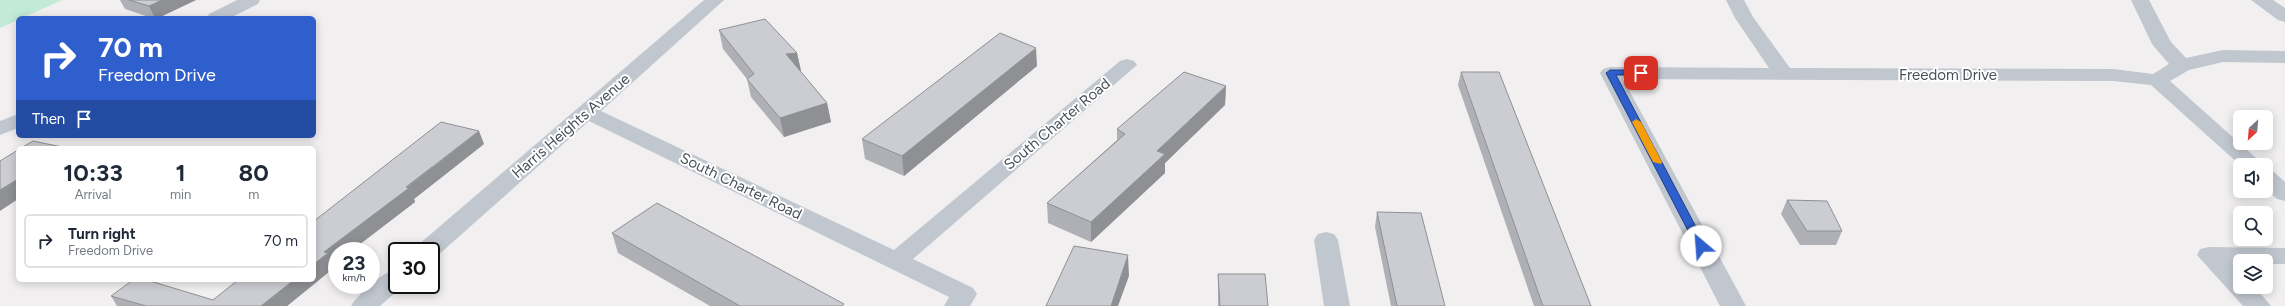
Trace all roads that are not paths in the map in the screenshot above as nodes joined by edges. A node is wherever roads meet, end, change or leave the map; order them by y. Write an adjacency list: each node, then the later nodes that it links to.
1 (251, 0): 6 (street)
2 (715, 0): 13 (street, Harris Heights Avenue)
3 (1735, 0): 11 (street)
4 (2140, 0): 10 (street)
5 (2260, 0): 7 (street)
6 (220, 16)
7 (2285, 16)
8 (2285, 57): 10 (street)
9 (1126, 65): 24 (street, South Charter Road)
10 (2182, 65): 12 (street)
11 (1784, 74): 12 (street, Freedom Drive); 31 (street, Freedom Drive)
12 (2157, 80): 16 (street)
13 (587, 112): 20 (street, Harris Heights Avenue); 24 (street, South Charter Road)
14 (16, 121): 15 (street)
15 (0, 129)
16 (2245, 158)
17 (2273, 183): 18 (street)
18 (2285, 194)
19 (1326, 240): 30 (street)
20 (437, 242)
21 (2233, 255): 25 (street)
22 (2273, 256): 23 (street)
23 (2285, 256)
24 (896, 261): 28 (street, South Charter Road)
25 (2233, 280)
26 (388, 285): 29 (street)
27 (2247, 294): 32 (street)
28 (961, 300)
29 (364, 306)
30 (1337, 306)
31 (1733, 306)
32 (2258, 306)

